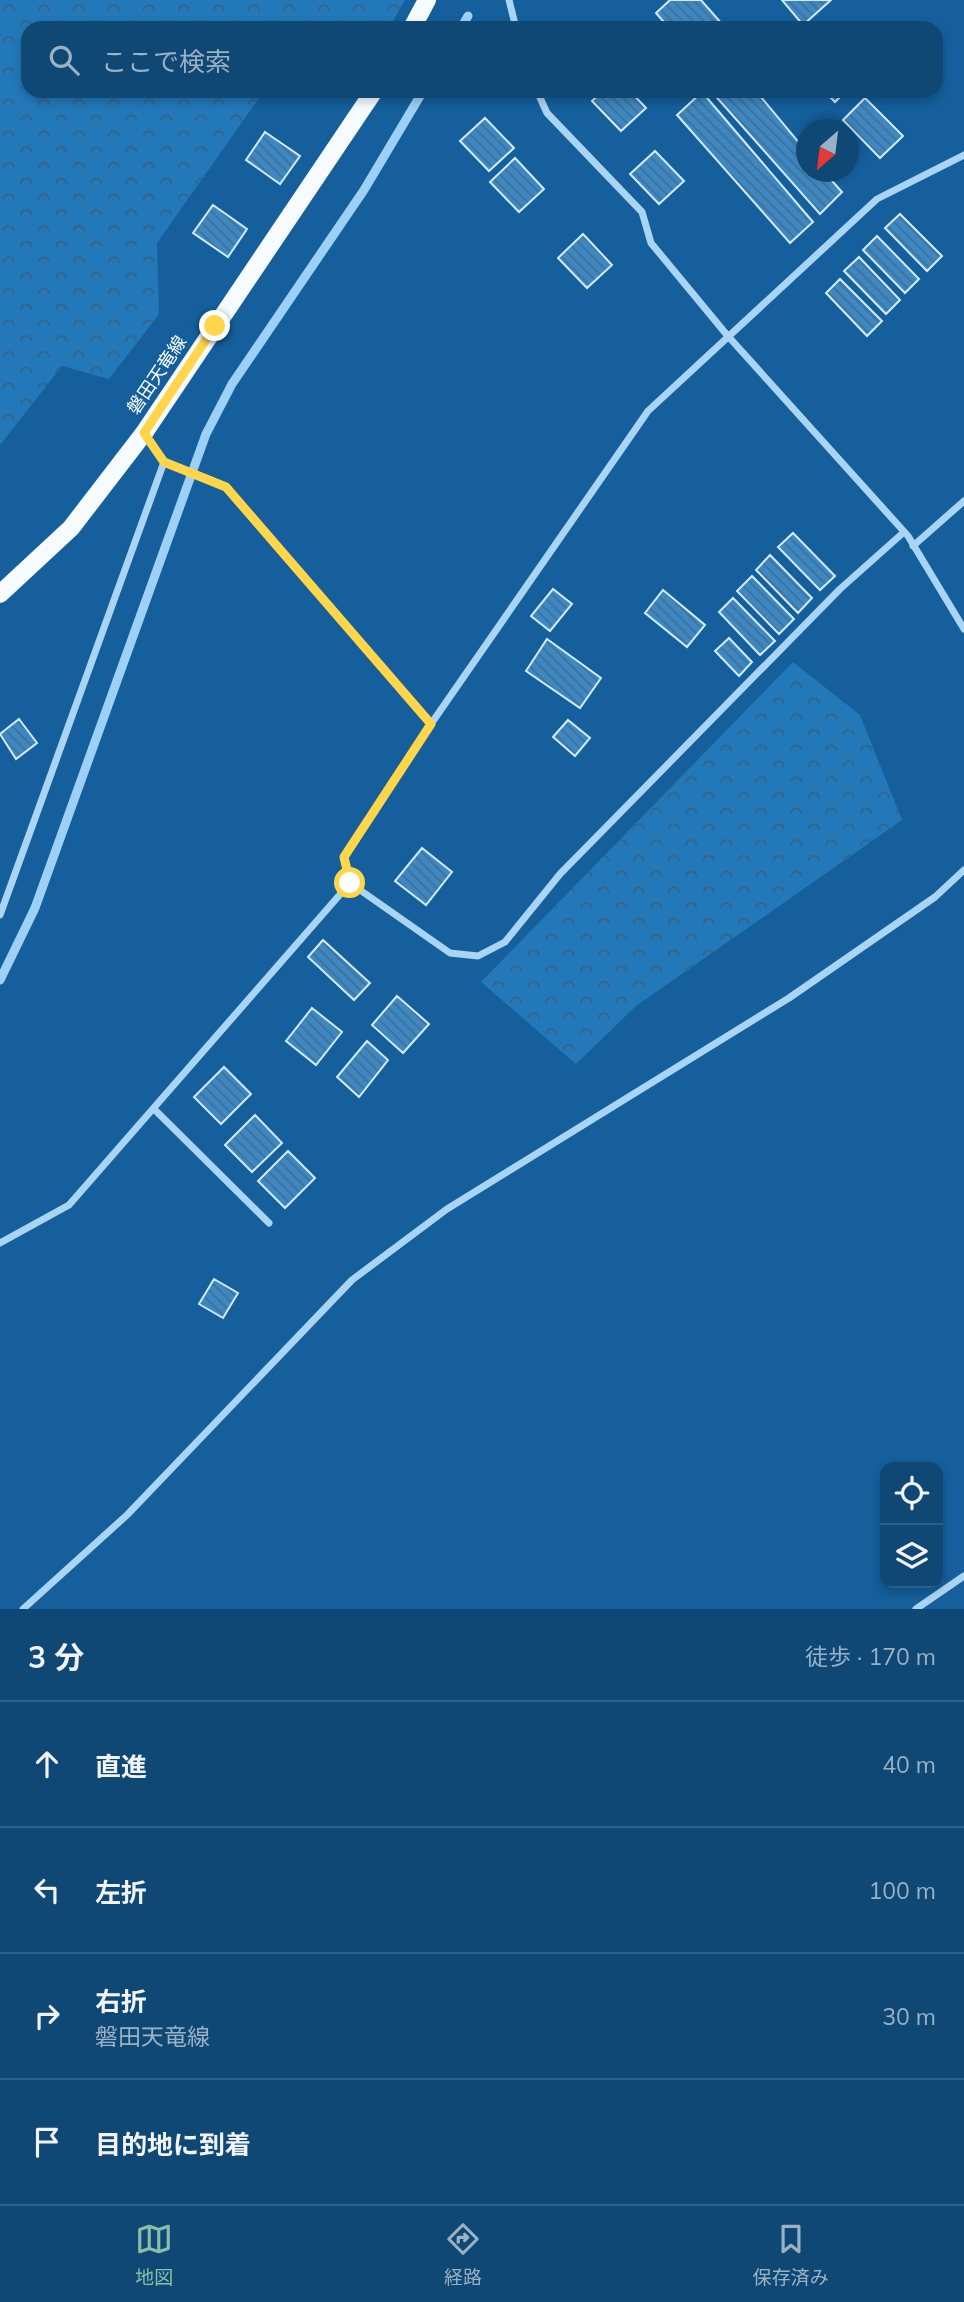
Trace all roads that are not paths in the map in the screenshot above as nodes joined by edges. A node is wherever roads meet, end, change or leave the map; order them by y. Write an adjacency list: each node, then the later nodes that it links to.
1 (427, 0): 3 (main road)
2 (509, 0): 4 (street)
3 (416, 21)
4 (514, 21)
5 (369, 98): 9 (main road, 磐田天竜線)
6 (540, 98): 8 (street)
7 (964, 155): 8 (street)
8 (727, 335): 12 (street); 16 (street)
9 (144, 433): 10 (street); 14 (main road, 磐田天竜線)
10 (168, 463): 16 (street); 19 (street)
11 (964, 501): 13 (street)
12 (904, 532): 13 (street); 18 (street)
13 (913, 546): 15 (street)
14 (0, 594)
15 (964, 629)
16 (431, 724): 18 (street)
17 (964, 870): 24 (street)
18 (350, 883): 20 (street)
19 (0, 915)
20 (154, 1109): 21 (street); 22 (street)
21 (269, 1223)
22 (0, 1243)
23 (964, 1576): 25 (street)
24 (23, 1609)
25 (916, 1609)

